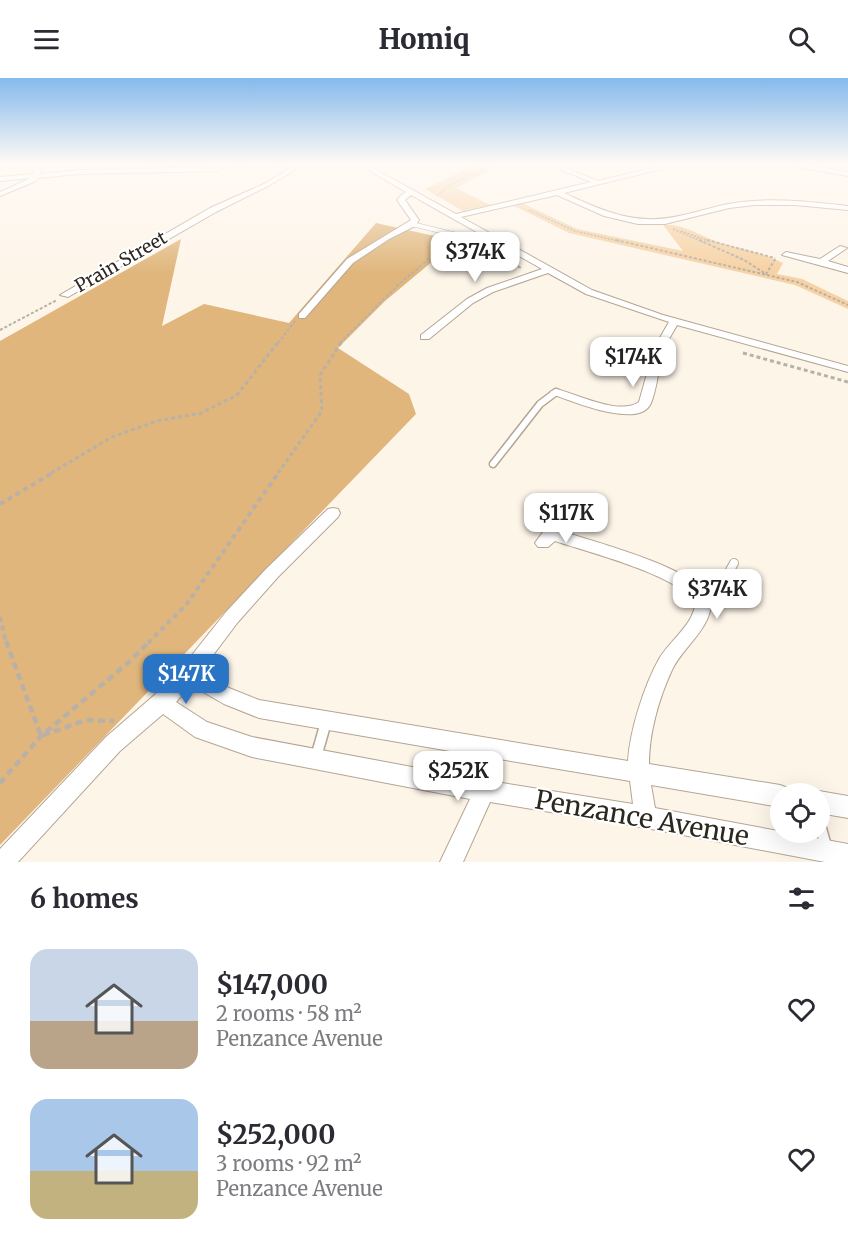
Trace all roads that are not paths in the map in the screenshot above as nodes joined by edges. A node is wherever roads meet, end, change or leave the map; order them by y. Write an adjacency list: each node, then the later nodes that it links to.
1 (235, 200): 17 (street, Prain Street)
2 (401, 200): 10 (street)
3 (422, 200): 9 (street)
4 (524, 200): 9 (street)
5 (574, 200): 7 (street)
6 (773, 200): 7 (street)
7 (776, 202): 8 (street)
8 (848, 208)
9 (453, 217): 11 (street)
10 (412, 224): 11 (lane); 18 (street)
11 (483, 234): 15 (street)
12 (843, 248): 14 (street)
13 (786, 255): 14 (street)
14 (821, 262): 16 (street)
15 (547, 270): 19 (street); 20 (street)
16 (848, 270)
17 (65, 295)
18 (302, 316)
19 (674, 322): 21 (street); 22 (street)
20 (424, 337)
21 (848, 369)
22 (556, 392): 23 (lane)
23 (493, 464)
24 (333, 513): 28 (street)
25 (551, 534): 27 (street)
26 (734, 562): 27 (lane)
27 (699, 593): 33 (street)
28 (189, 672): 29 (street); 30 (street, Penzance Avenue)
29 (162, 703): 32 (street, Penzance Avenue); 41 (street)
30 (327, 720): 31 (street, Penzance Avenue); 32 (lane)
31 (490, 748): 33 (street, Penzance Avenue); 34 (street)
32 (316, 760): 34 (street, Penzance Avenue)
33 (640, 774): 35 (street, Penzance Avenue); 38 (street)
34 (485, 791): 38 (street, Penzance Avenue); 42 (street)
35 (770, 794)
36 (830, 804): 37 (street)
37 (848, 807)
38 (646, 817): 40 (street, Penzance Avenue)
39 (830, 840): 40 (lane)
40 (838, 853)
41 (3, 862)
42 (451, 862)

